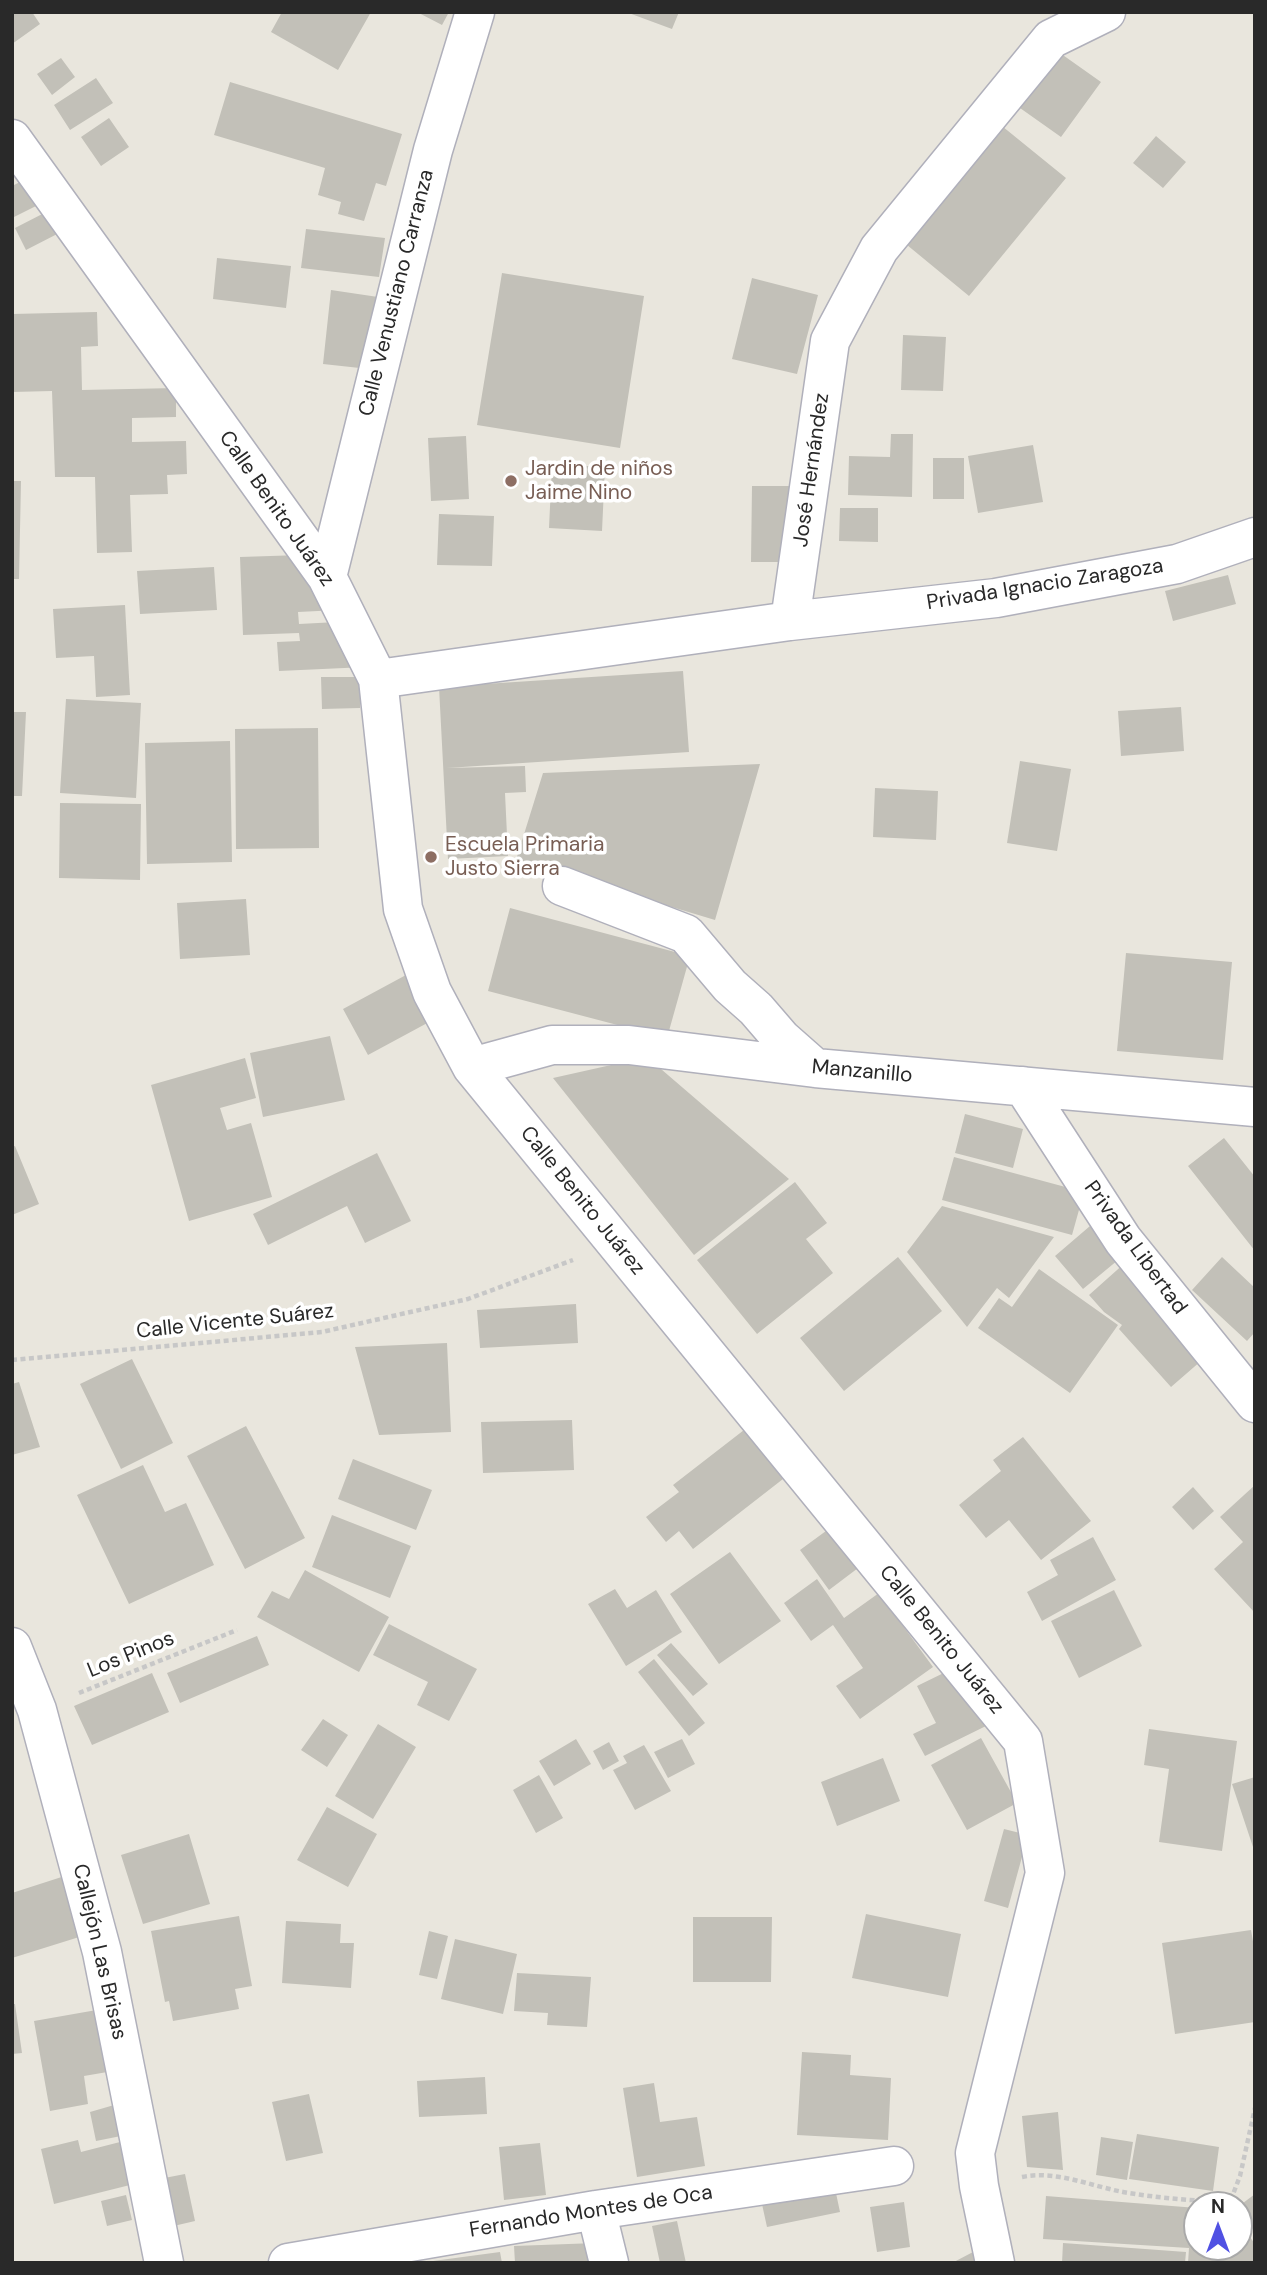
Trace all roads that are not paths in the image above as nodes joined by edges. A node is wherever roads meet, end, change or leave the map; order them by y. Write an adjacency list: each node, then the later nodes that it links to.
1 (475, 12): 5 (street, Calle Venustiano Carranza)
2 (1106, 12): 6 (street, José Hernández)
3 (12, 139): 5 (street, Calle Benito Juárez)
4 (1255, 537): 6 (street, Privada Ignacio Zaragoza)
5 (327, 577): 7 (street, Calle Benito Juárez)
6 (790, 621): 7 (street)
7 (378, 679): 9 (street, Calle Benito Juárez)
8 (562, 886): 10 (street)
9 (472, 1067): 10 (street, Manzanillo); 20 (street, Calle Benito Juárez)
10 (815, 1068): 11 (street, Manzanillo)
11 (1023, 1086): 12 (street, Manzanillo); 13 (street, Privada Libertad)
12 (1255, 1107)
13 (1255, 1403)
14 (12, 1647): 17 (street, Callejón Las Brisas)
15 (894, 2166): 16 (street, Fernando Montes de Oca)
16 (596, 2210): 18 (street, Fernando Montes de Oca); 19 (street)
17 (164, 2263)
18 (288, 2263)
19 (609, 2263)
20 (995, 2263)

